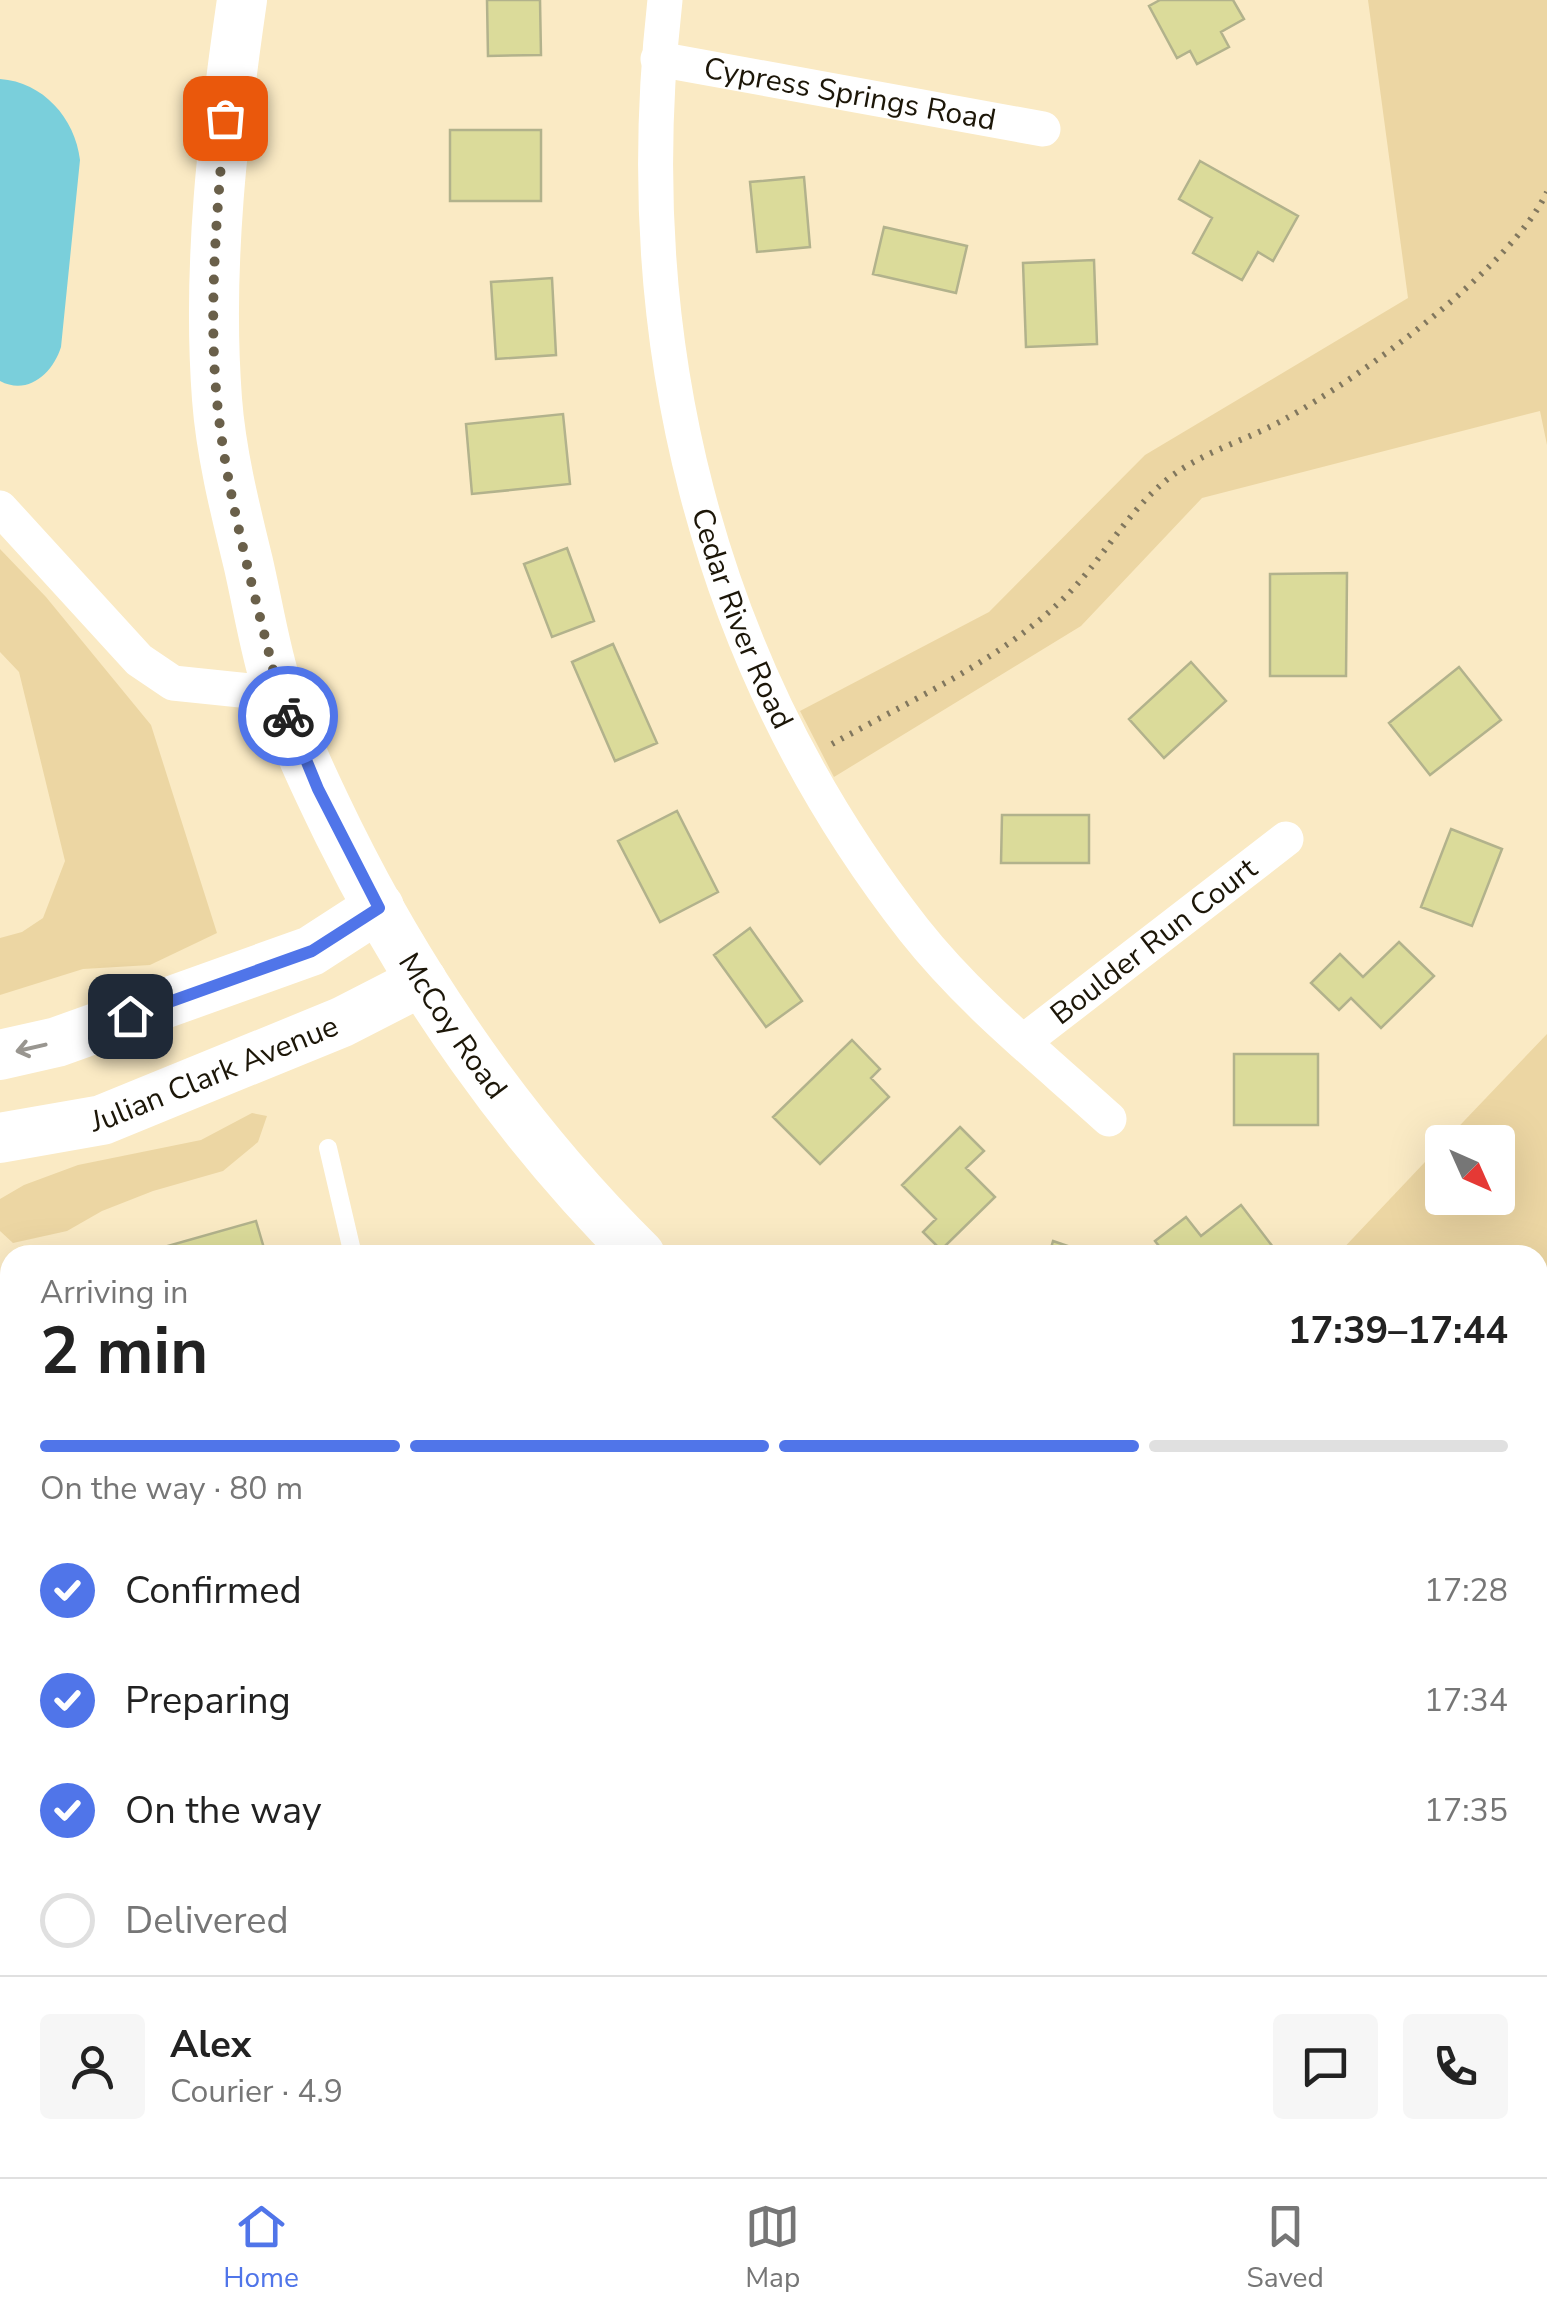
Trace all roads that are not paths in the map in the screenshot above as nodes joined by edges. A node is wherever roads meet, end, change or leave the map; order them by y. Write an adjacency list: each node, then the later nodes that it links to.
1 (242, 0): 6 (main road, McCoy Road)
2 (665, 0): 3 (street, Cedar River Road)
3 (658, 59): 4 (street, Cypress Springs Road); 10 (street, Cedar River Road)
4 (1043, 129)
5 (0, 508): 6 (street)
6 (279, 694): 8 (main road, McCoy Road)
7 (1286, 839): 10 (street, Boulder Run Court)
8 (379, 908): 9 (main road, McCoy Road); 11 (main road, one-way to 11)
9 (422, 981): 13 (main road, Julian Clark Avenue); 16 (main road, McCoy Road)
10 (1023, 1042): 12 (street, Cedar River Road)
11 (0, 1055)
12 (1109, 1118)
13 (0, 1138)
14 (328, 1148): 15 (lane)
15 (351, 1245)
16 (631, 1245)

